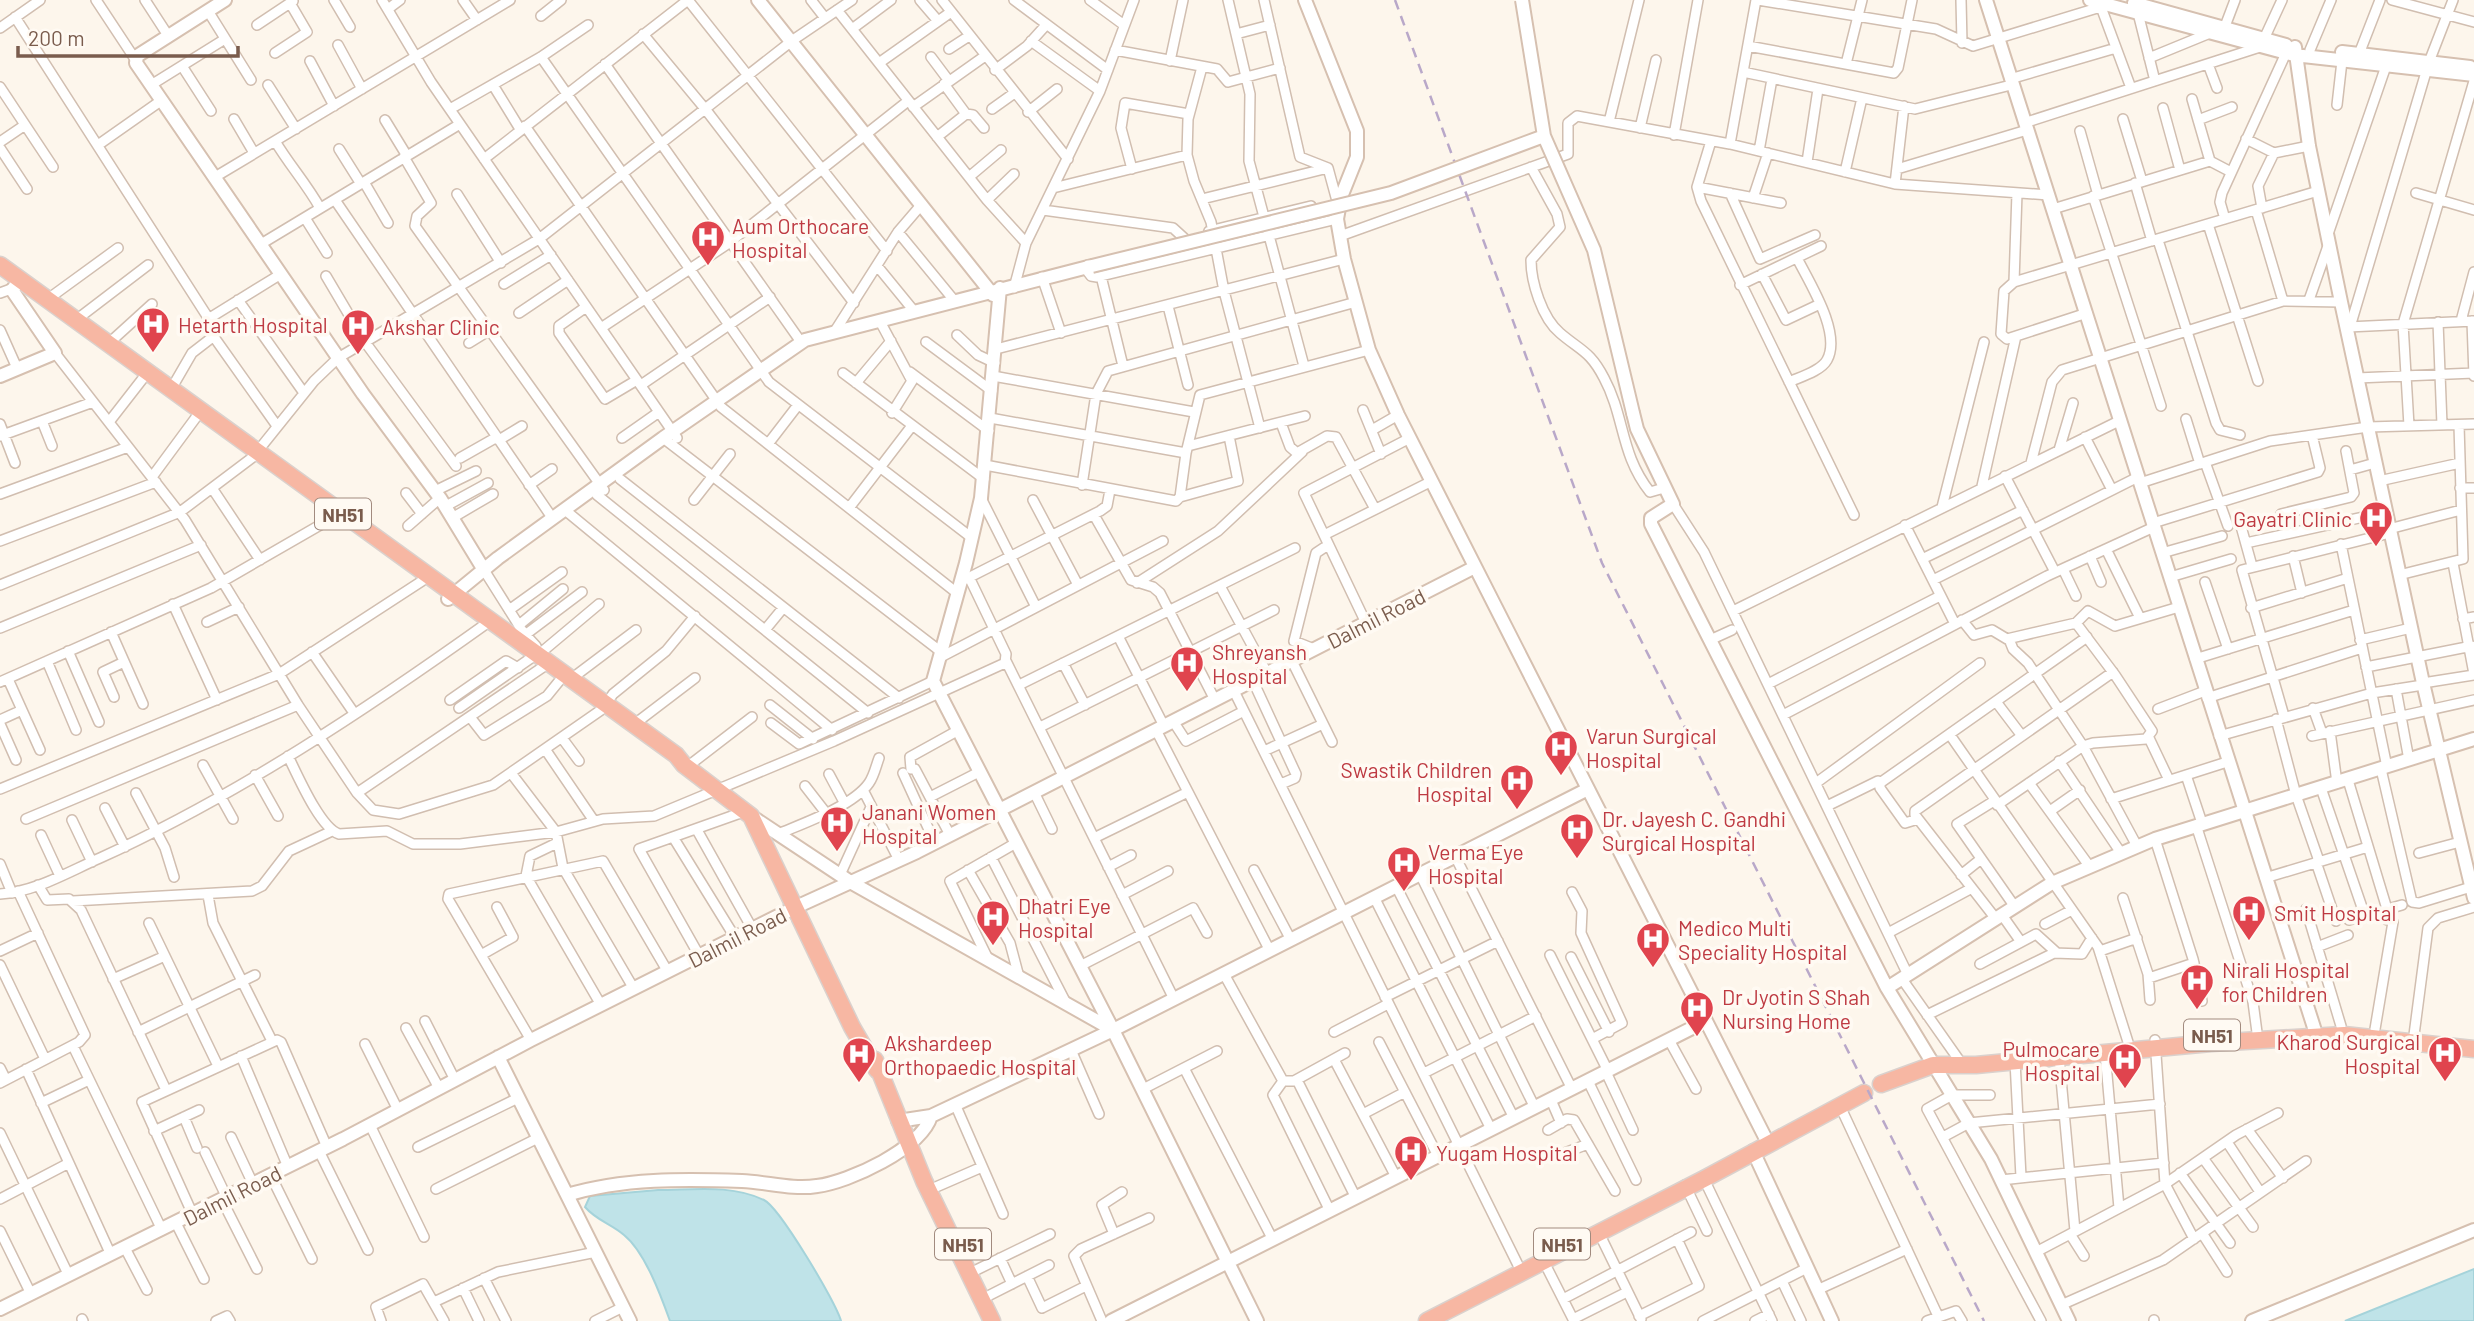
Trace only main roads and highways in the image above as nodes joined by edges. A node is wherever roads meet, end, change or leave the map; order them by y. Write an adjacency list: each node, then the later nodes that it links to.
1 (0, 265): 4 (highway, NH51)
2 (0, 274): 3 (highway, NH51)
3 (9, 289): 4 (highway, NH51)
4 (169, 392): 5 (highway, NH51); 5 (highway, NH51)
5 (255, 454): 6 (highway, NH51); 6 (highway, NH51)
6 (451, 597): 15 (highway, NH51)
7 (2316, 1032): 8 (highway, NH51); 9 (highway, NH51); 10 (highway, NH51)
8 (2474, 1040)
9 (2156, 1044): 11 (highway, NH51); 11 (highway, NH51)
10 (2474, 1049)
11 (1955, 1061): 12 (highway, NH51)
12 (1881, 1084)
13 (1864, 1093): 14 (highway, NH51)
14 (1542, 1259): 16 (highway, NH51); 16 (highway, NH51)
15 (972, 1272): 17 (highway, NH51); 18 (highway, NH51)
16 (1451, 1311): 19 (highway, NH51); 20 (highway, NH51)
17 (992, 1321)
18 (1000, 1321)
19 (1410, 1321)
20 (1427, 1321)

